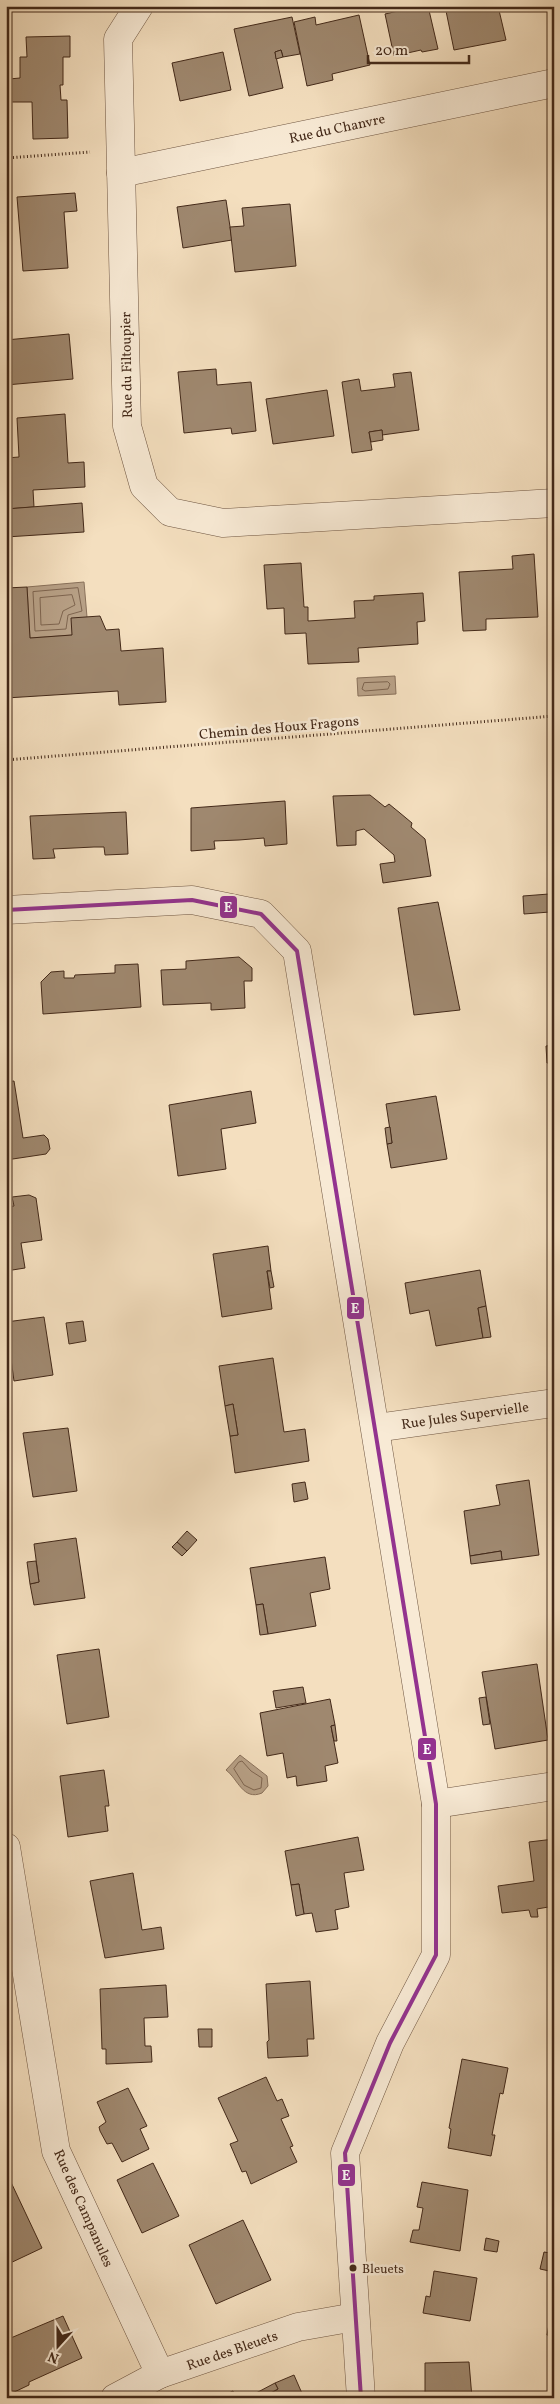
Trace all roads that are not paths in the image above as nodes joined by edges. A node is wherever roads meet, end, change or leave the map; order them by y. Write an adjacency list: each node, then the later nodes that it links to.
1 (139, 6): 3 (street, Rue du Filtoupier)
2 (554, 83): 3 (street, Rue du Chanvre)
3 (120, 162): 4 (street, Rue du Filtoupier)
4 (554, 503)
5 (6, 910): 7 (street)
6 (554, 1403): 7 (street, Rue Jules Supervielle)
7 (376, 1428): 9 (street)
8 (554, 1786): 9 (street)
9 (436, 1804): 11 (street)
10 (6, 1846): 12 (street, Rue des Campanules)
11 (355, 2317): 12 (street, Rue des Bleuets); 14 (street)
12 (160, 2374): 13 (street, Rue des Bleuets)
13 (115, 2398)
14 (361, 2398)

